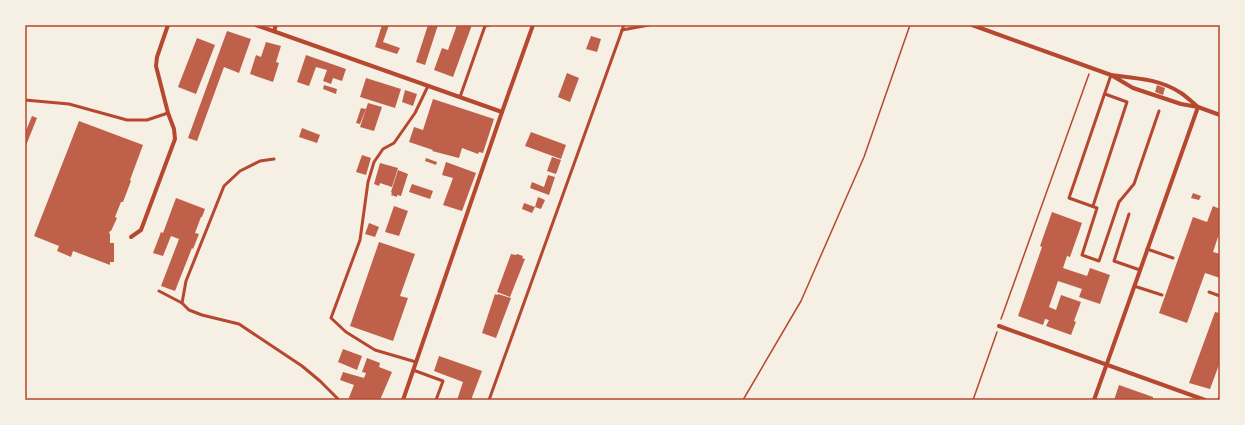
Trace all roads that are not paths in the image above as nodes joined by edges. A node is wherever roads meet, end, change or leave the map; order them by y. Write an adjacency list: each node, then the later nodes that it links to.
1 (168, 25): 19 (street)
2 (256, 25): 10 (street)
3 (276, 25): 10 (street)
4 (490, 25): 14 (lane)
5 (533, 25): 18 (street)
6 (624, 25): 9 (lane)
7 (649, 25): 9 (lane)
8 (972, 25): 11 (street)
9 (622, 30): 41 (lane)
10 (274, 31): 12 (street)
11 (1111, 75): 13 (lane); 16 (street); 16 (street)
12 (428, 86): 14 (street); 35 (lane)
13 (1105, 94): 22 (lane); 22 (lane)
14 (460, 97): 18 (street)
15 (25, 100): 19 (lane)
16 (1198, 107): 20 (street); 25 (street)
17 (1158, 111): 22 (lane)
18 (502, 112): 35 (street)
19 (168, 114): 24 (street)
20 (1220, 115)
21 (274, 159): 33 (lane)
22 (1093, 206)
23 (1129, 214): 27 (lane)
24 (131, 237)
25 (1147, 249): 26 (lane); 27 (street)
26 (1173, 258)
27 (1140, 270): 28 (street)
28 (1134, 286): 31 (lane); 36 (street)
29 (159, 291): 33 (lane)
30 (1209, 292): 32 (lane)
31 (1162, 295)
32 (1220, 296)
33 (182, 303): 38 (lane)
34 (999, 326): 36 (street)
35 (416, 362): 37 (street)
36 (1106, 365): 42 (street); 43 (street)
37 (413, 370): 39 (street); 40 (lane)
38 (339, 400)
39 (403, 400)
40 (436, 400)
41 (489, 400)
42 (1094, 400)
43 (1204, 400)

